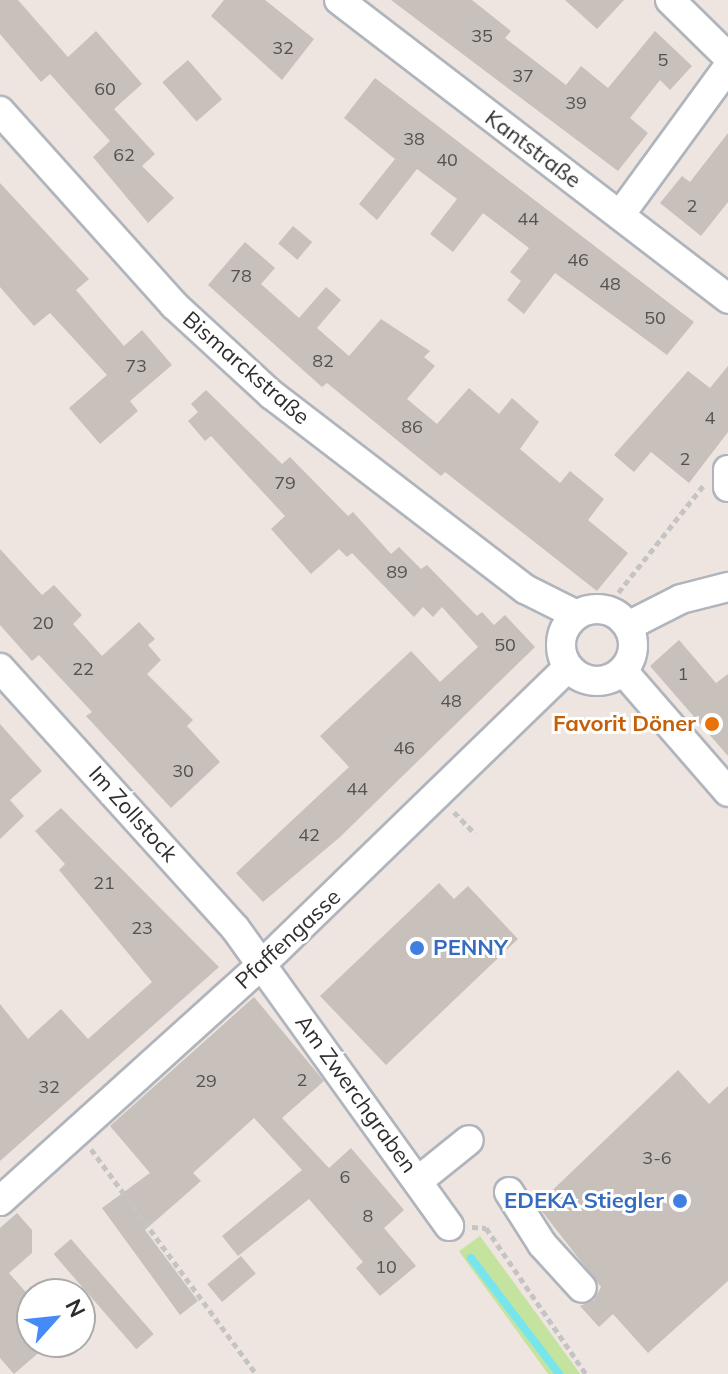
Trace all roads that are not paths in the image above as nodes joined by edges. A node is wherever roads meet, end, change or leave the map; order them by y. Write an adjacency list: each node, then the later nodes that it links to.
1 (339, 0): 6 (street, Kantstraße)
2 (670, 0): 3 (street)
3 (728, 57)
4 (728, 67): 6 (street)
5 (0, 111): 9 (street, Bismarckstraße)
6 (620, 215): 7 (street, Kantstraße)
7 (728, 299)
8 (728, 587): 10 (street)
9 (569, 625): 10 (street); 11 (street)
10 (628, 626): 13 (street)
11 (568, 667): 13 (street); 15 (street, Pfaffengasse)
12 (0, 668): 15 (street, Im Zollstock)
13 (623, 671): 14 (street)
14 (726, 785)
15 (262, 964): 17 (street, Am Zwerchgraben); 19 (street, Pfaffengasse)
16 (469, 1140): 17 (street)
17 (418, 1181): 20 (street, Am Zwerchgraben)
18 (509, 1192): 21 (street)
19 (0, 1201)
20 (449, 1226)
21 (582, 1288)

